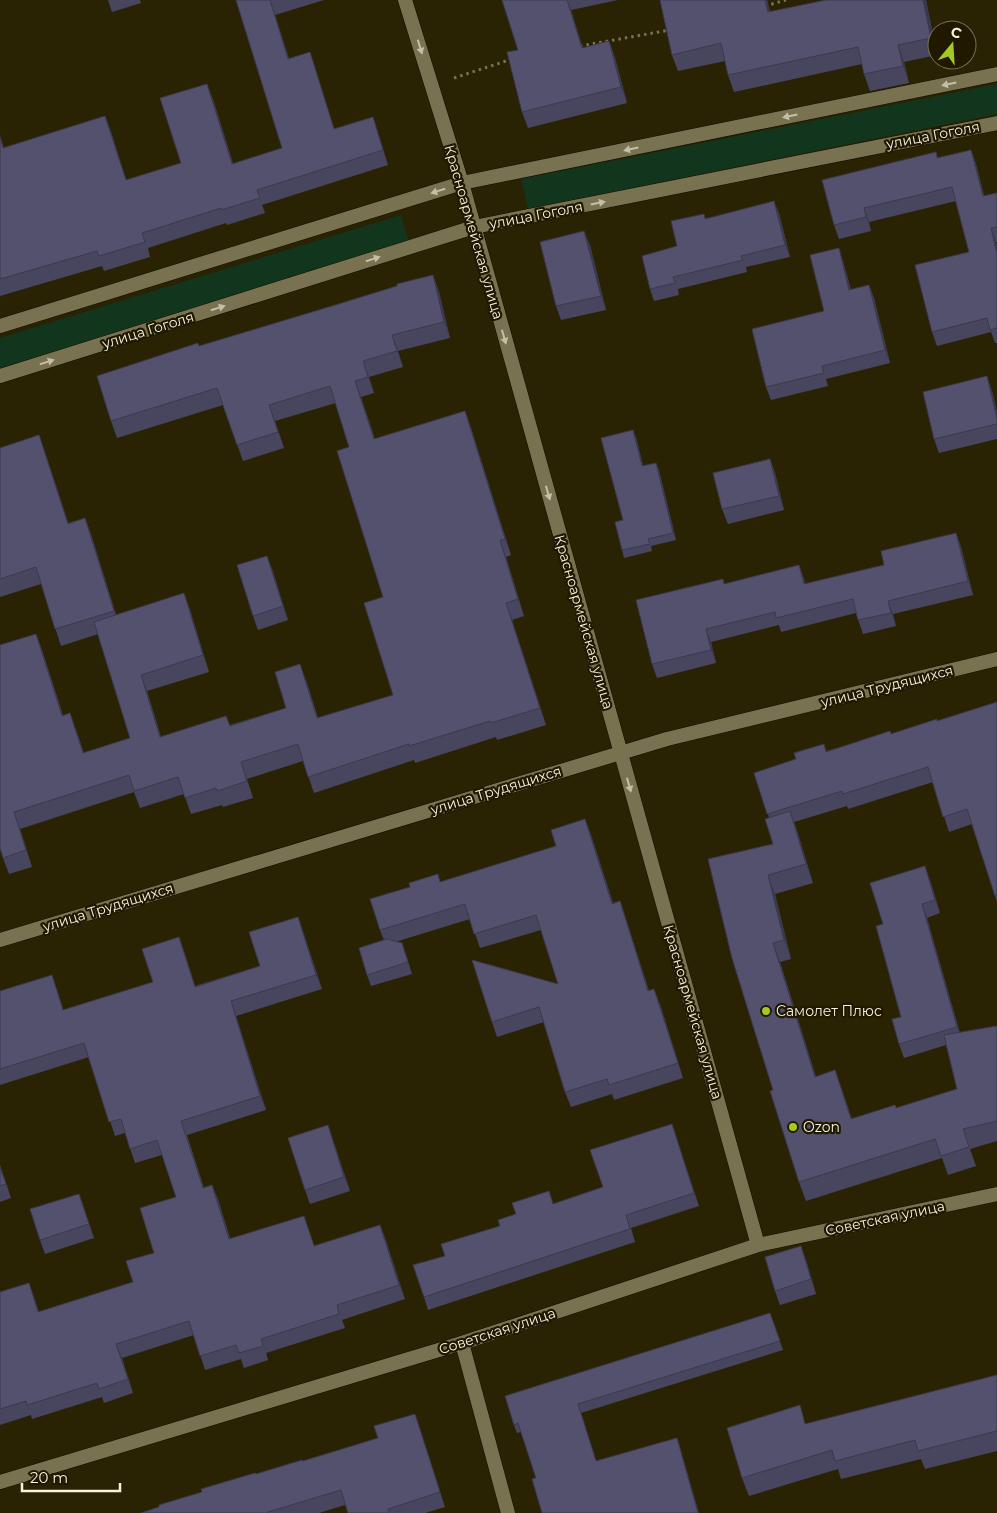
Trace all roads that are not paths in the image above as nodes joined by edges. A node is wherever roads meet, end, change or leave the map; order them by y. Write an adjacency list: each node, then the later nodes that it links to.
1 (405, 0): 4 (street, Красноармейская улица, one-way to 4)
2 (997, 74): 4 (street, one-way to 4)
3 (997, 122): 5 (street, улица Гоголя, one-way to 3)
4 (462, 183): 5 (street, Красноармейская улица); 6 (street, one-way to 6)
5 (474, 227): 7 (street, улица Гоголя, one-way to 5); 9 (street, Красноармейская улица, one-way to 9)
6 (0, 326)
7 (0, 376)
8 (997, 659): 9 (street, улица Трудящихся)
9 (620, 752): 10 (street, улица Трудящихся); 12 (street, Красноармейская улица, one-way to 12)
10 (0, 940)
11 (997, 1194): 12 (street, Советская улица)
12 (758, 1245): 13 (street, Советская улица)
13 (462, 1343): 14 (street, Советская улица); 15 (street)
14 (0, 1482)
15 (508, 1513)

